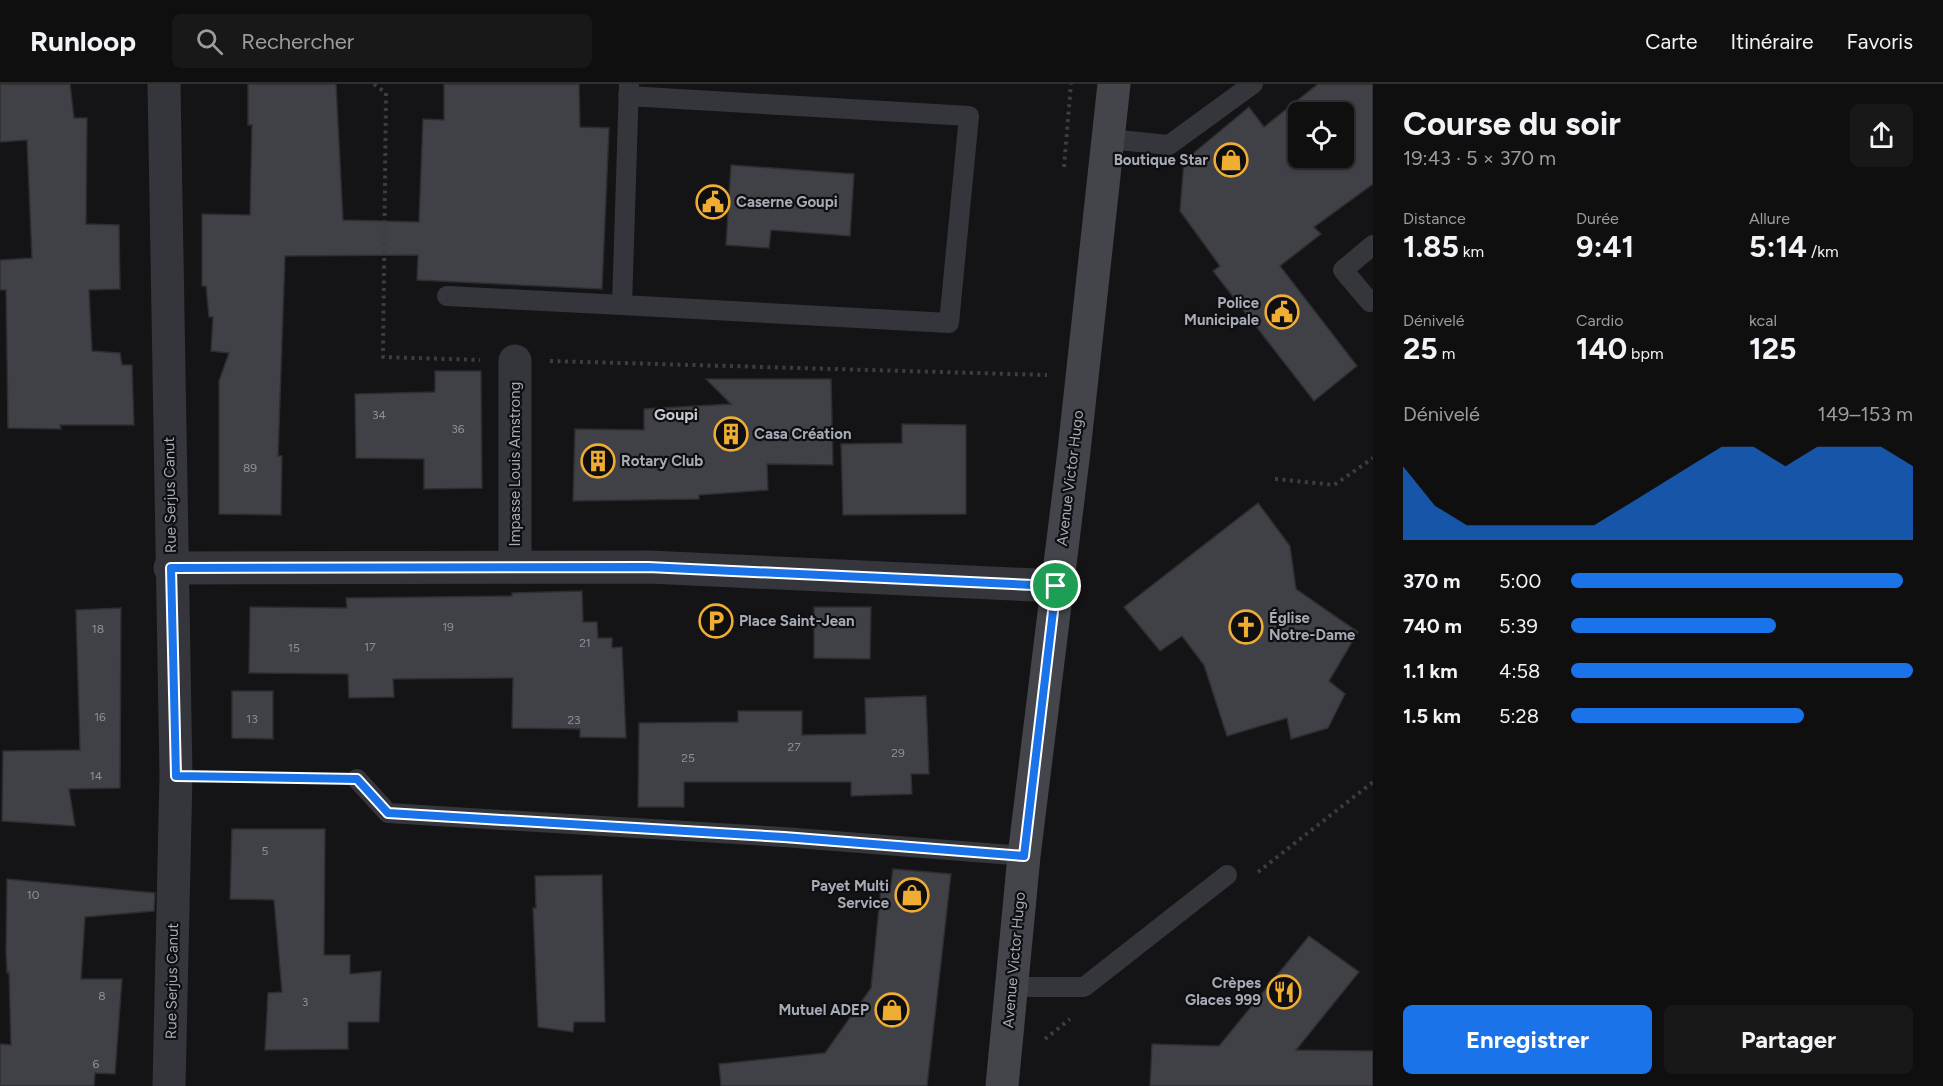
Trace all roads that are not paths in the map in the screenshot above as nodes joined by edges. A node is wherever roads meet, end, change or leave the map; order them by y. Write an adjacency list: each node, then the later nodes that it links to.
1 (164, 84): 12 (street, Rue Serjus Canut)
2 (1114, 84): 5 (main road, Avenue Victor Hugo)
3 (1253, 84): 5 (lane)
4 (629, 90): 9 (lane); 9 (lane)
5 (1108, 139): 13 (main road, Avenue Victor Hugo)
6 (1373, 245): 8 (lane)
7 (447, 296): 9 (lane)
8 (1373, 300)
9 (622, 305)
10 (515, 361): 11 (street, Impasse Louis Amstrong)
11 (515, 567): 12 (street); 13 (street)
12 (171, 568): 18 (street, Rue Serjus Canut)
13 (1056, 586): 15 (main road, Avenue Victor Hugo)
14 (357, 779): 15 (lane)
15 (1024, 856): 17 (main road, Avenue Victor Hugo)
16 (1227, 875): 17 (lane)
17 (1013, 987): 19 (main road, Avenue Victor Hugo)
18 (170, 1086)
19 (1002, 1086)

